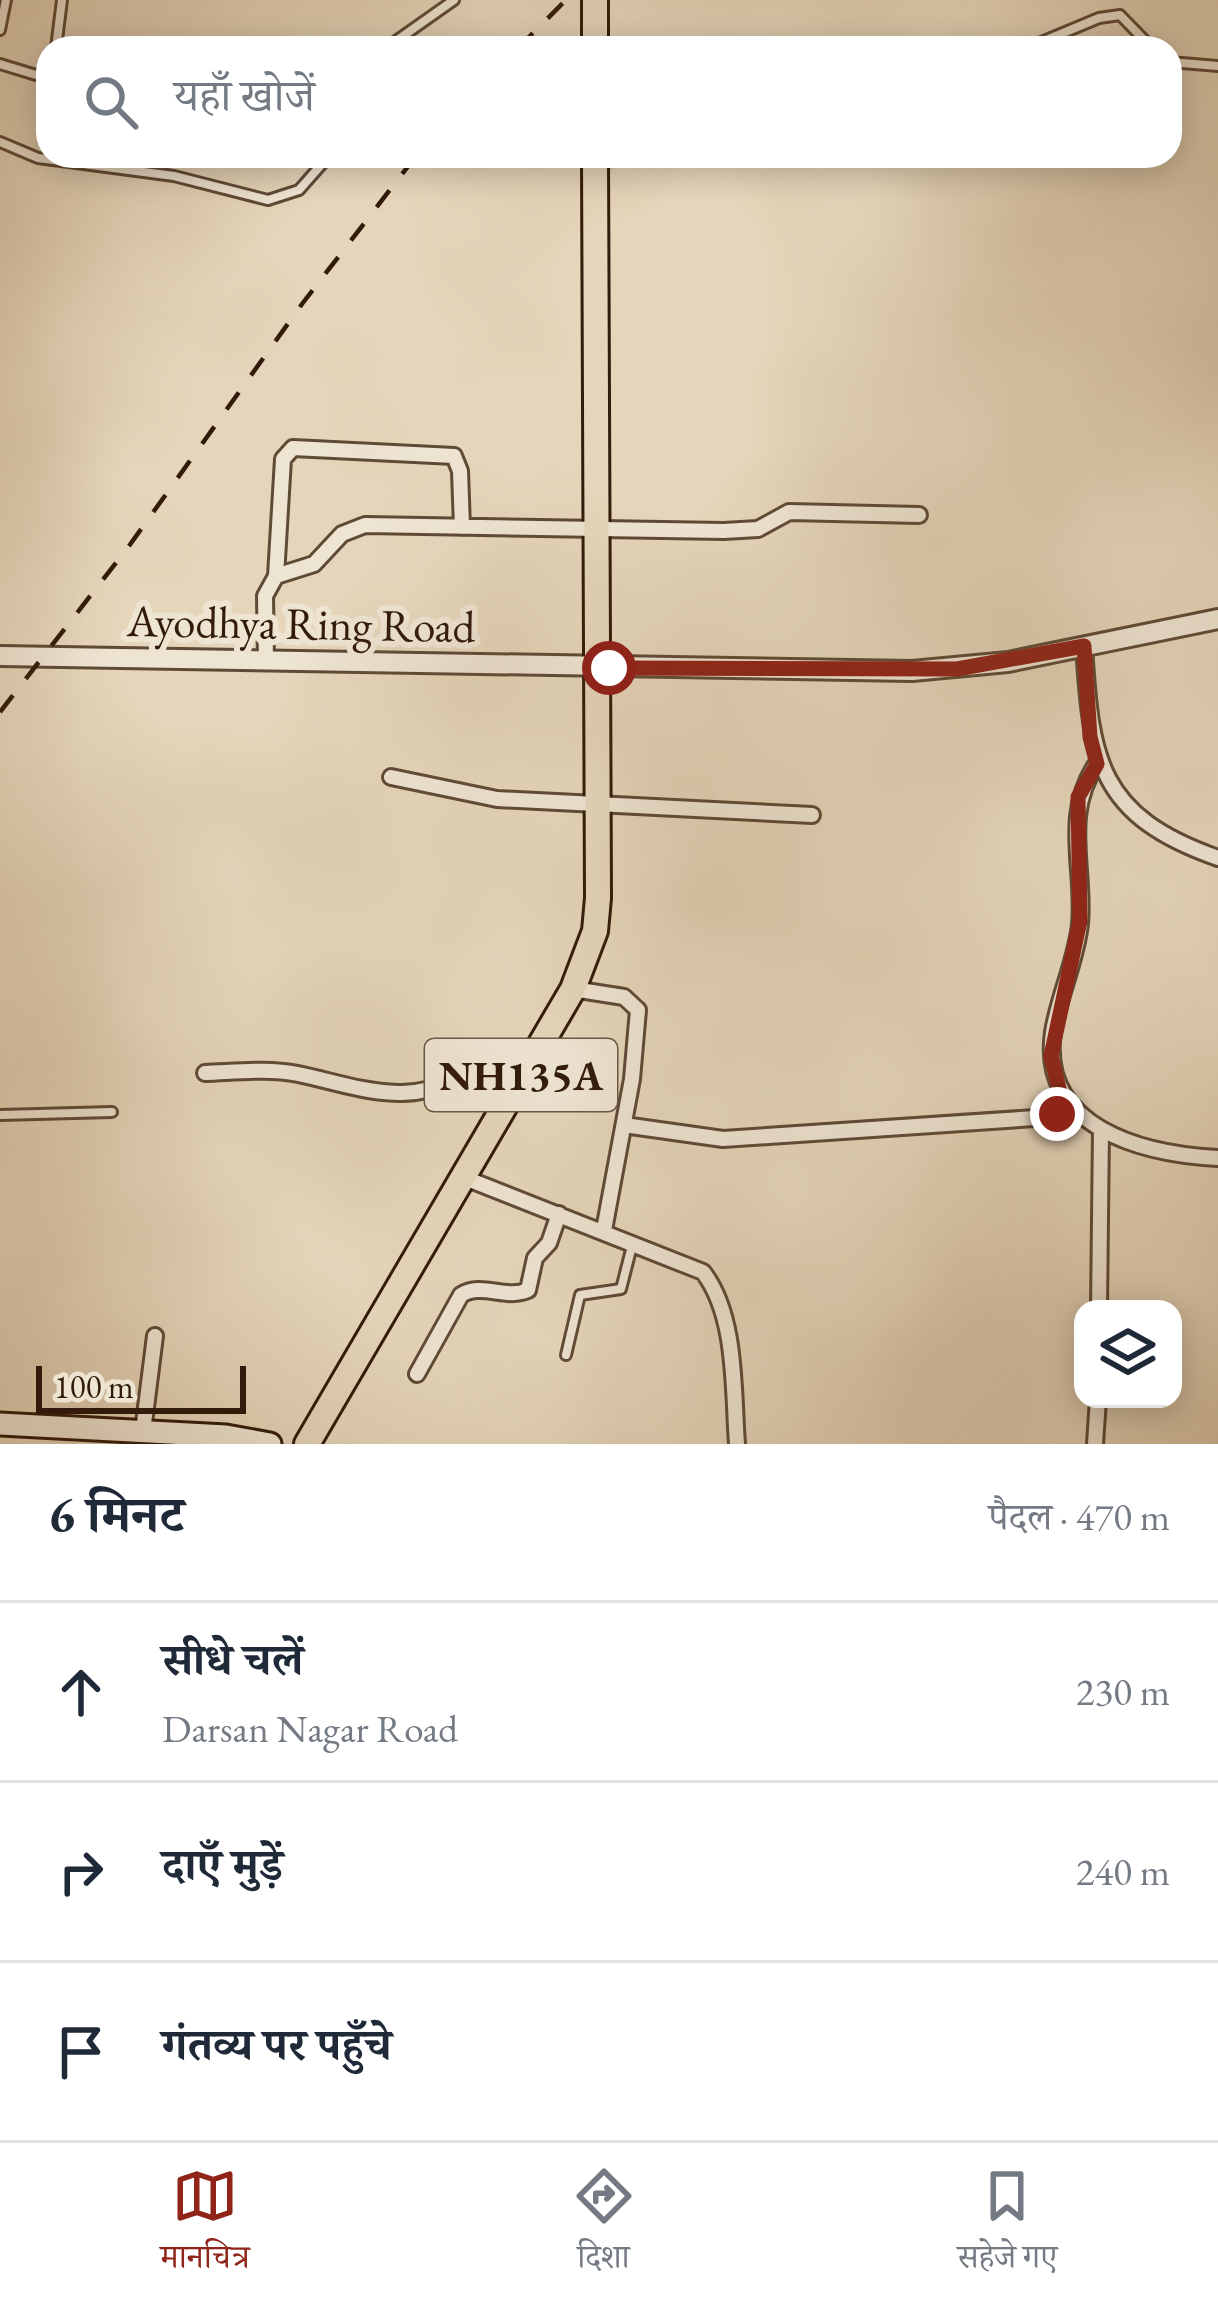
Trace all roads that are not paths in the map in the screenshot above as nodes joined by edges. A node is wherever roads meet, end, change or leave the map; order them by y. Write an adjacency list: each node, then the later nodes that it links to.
1 (6, 0): 5 (lane)
2 (62, 0): 6 (lane)
3 (595, 0): 8 (highway)
4 (448, 2): 7 (lane)
5 (0, 30)
6 (58, 36)
7 (402, 36)
8 (595, 36)
9 (1056, 36): 10 (lane)
10 (1140, 36)
11 (1182, 63): 13 (lane)
12 (0, 64): 14 (lane)
13 (1218, 66)
14 (36, 75)
15 (0, 142): 16 (lane)
16 (36, 157)
17 (114, 168): 18 (lane)
18 (318, 168)
19 (595, 168): 22 (highway, NH135A)
20 (919, 515): 22 (street)
21 (462, 527): 22 (street); 23 (street); 23 (street)
22 (600, 531): 28 (highway, NH135A)
23 (276, 576): 27 (street)
24 (1218, 619): 25 (street, Ayodhya Ring Road)
25 (1084, 646): 28 (street, Ayodhya Ring Road); 29 (street)
26 (0, 656): 27 (street, Ayodhya Ring Road)
27 (266, 662): 28 (street, Ayodhya Ring Road)
28 (600, 667): 31 (highway, NH135A)
29 (1097, 764): 33 (street); 37 (street)
30 (391, 776): 31 (street)
31 (600, 801): 32 (street); 34 (highway, NH135A)
32 (812, 815)
33 (1218, 858)
34 (573, 989): 35 (highway, NH135A); 40 (street)
35 (523, 1072): 36 (street); 43 (highway, NH135A)
36 (205, 1073)
37 (1074, 1111): 40 (street); 41 (street)
38 (112, 1112): 39 (lane)
39 (0, 1115)
40 (624, 1125): 45 (street)
41 (1101, 1130): 42 (street); 47 (street)
42 (1218, 1158)
43 (465, 1178): 44 (street); 55 (highway, NH135A)
44 (559, 1214): 45 (street); 50 (street)
45 (604, 1230): 46 (street)
46 (634, 1241): 49 (lane); 56 (street)
47 (1100, 1300)
48 (155, 1336): 53 (street)
49 (566, 1355)
50 (417, 1374)
51 (1097, 1408): 57 (street)
52 (0, 1424): 53 (main road)
53 (142, 1431): 54 (main road)
54 (270, 1444)
55 (307, 1444)
56 (737, 1444)
57 (1095, 1444)

